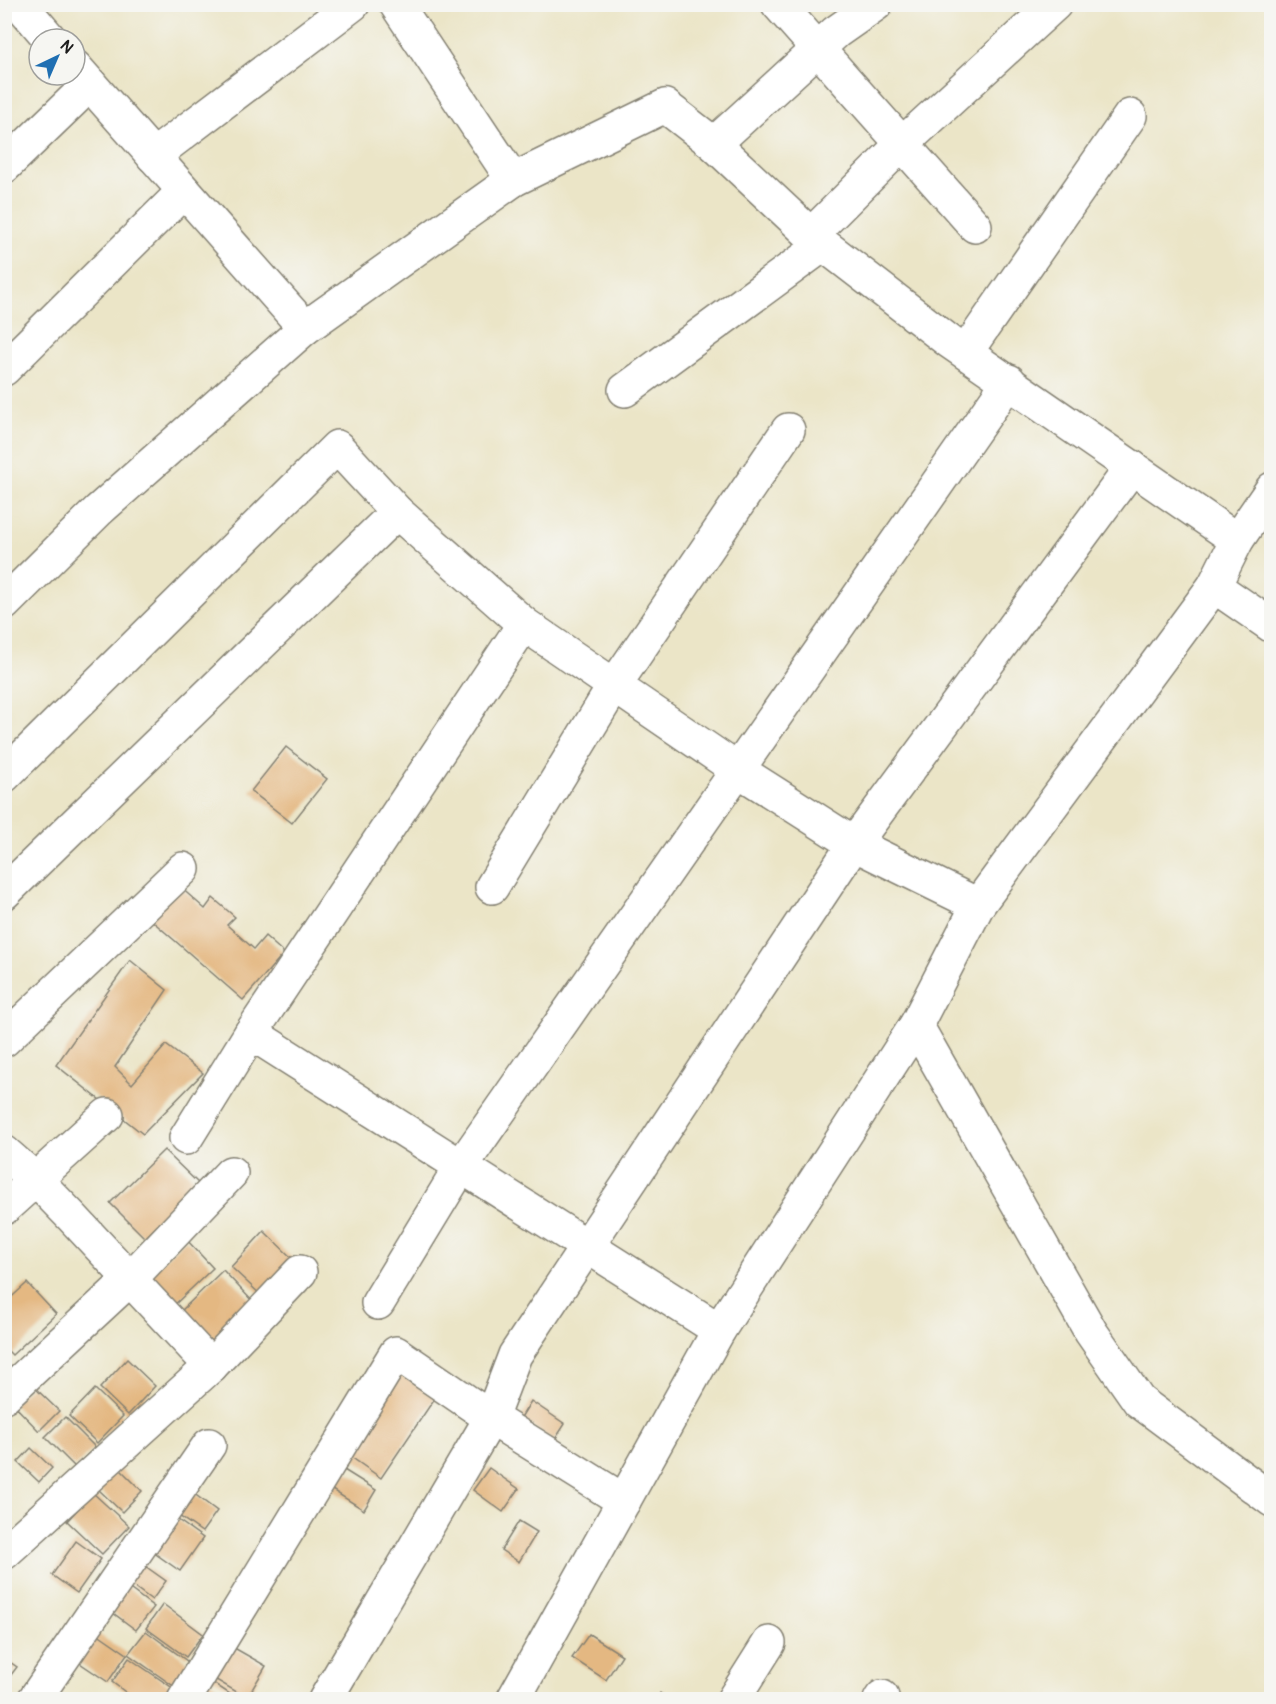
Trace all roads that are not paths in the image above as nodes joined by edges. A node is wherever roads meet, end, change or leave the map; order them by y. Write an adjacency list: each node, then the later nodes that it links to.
1 (20, 4): 7 (street)
2 (353, 4): 14 (street)
3 (396, 4): 16 (street)
4 (778, 4): 8 (street)
5 (876, 4): 8 (street)
6 (1055, 4): 13 (street)
7 (40, 27)
8 (817, 49): 12 (street); 13 (street)
9 (87, 82): 14 (street)
10 (73, 87): 15 (street)
11 (1130, 116): 21 (street)
12 (714, 144): 16 (street); 19 (street)
13 (902, 144): 18 (street); 19 (street)
14 (153, 156): 17 (street)
15 (4, 167)
16 (513, 180): 20 (street)
17 (184, 191): 20 (street); 22 (street)
18 (975, 226)
19 (817, 240): 21 (street); 24 (street)
20 (305, 328): 31 (street)
21 (966, 352): 23 (street)
22 (4, 369)
23 (1009, 381): 26 (street); 35 (street)
24 (625, 390)
25 (788, 430): 34 (street)
26 (1131, 467): 29 (street); 37 (street)
27 (1272, 489): 29 (street)
28 (397, 512): 32 (street); 36 (street); 40 (street)
29 (1237, 540): 30 (street)
30 (1214, 586): 33 (street); 41 (street)
31 (4, 604)
32 (524, 624): 34 (street); 43 (street)
33 (1272, 626)
34 (614, 686): 35 (street); 39 (street)
35 (738, 770): 37 (street); 48 (street)
36 (4, 776)
37 (854, 844): 41 (street); 52 (street)
38 (183, 869): 44 (street)
39 (492, 886)
40 (4, 893)
41 (978, 905): 42 (street)
42 (916, 1025): 56 (street); 61 (street)
43 (251, 1033): 46 (street); 48 (street)
44 (4, 1040)
45 (107, 1115): 50 (street)
46 (186, 1138)
47 (4, 1152): 50 (street)
48 (462, 1166): 52 (street); 55 (street)
49 (231, 1173): 54 (street)
50 (35, 1179): 51 (street); 54 (street)
51 (4, 1208)
52 (588, 1246): 56 (street); 59 (street)
53 (300, 1272): 57 (street)
54 (130, 1279): 57 (street); 58 (street)
55 (378, 1303)
56 (719, 1330): 62 (street)
57 (211, 1366): 63 (street)
58 (4, 1396)
59 (491, 1418): 62 (street); 66 (street); 67 (street)
60 (209, 1445): 65 (street)
61 (1272, 1500)
62 (624, 1501): 68 (street)
63 (4, 1553)
64 (769, 1643): 69 (street)
65 (34, 1700)
66 (184, 1700)
67 (325, 1700)
68 (513, 1700)
69 (733, 1700)

